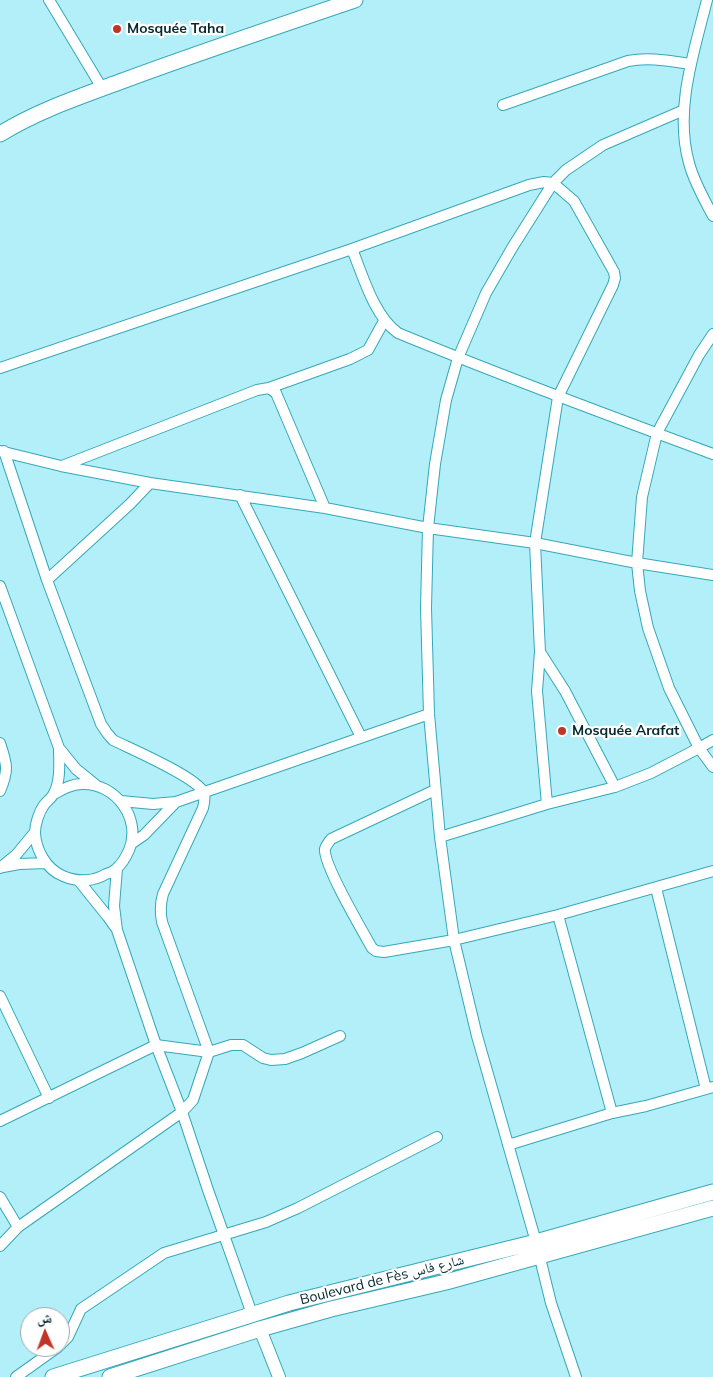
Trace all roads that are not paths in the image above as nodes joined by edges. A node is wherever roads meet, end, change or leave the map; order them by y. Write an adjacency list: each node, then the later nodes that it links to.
1 (49, 0): 5 (street)
2 (355, 0): 5 (main road)
3 (706, 0): 4 (street)
4 (691, 64): 6 (street); 7 (street)
5 (102, 88): 8 (main road)
6 (503, 105)
7 (684, 110): 9 (street); 10 (street)
8 (0, 134)
9 (553, 183): 11 (street); 14 (street); 17 (street)
10 (713, 216)
11 (352, 249): 12 (street); 15 (street)
12 (384, 321): 14 (street); 16 (street)
13 (713, 334): 18 (street)
14 (458, 358): 17 (street); 25 (street)
15 (0, 368)
16 (269, 388): 21 (street); 24 (street)
17 (558, 397): 18 (street); 26 (street)
18 (657, 433): 20 (street); 27 (street)
19 (2, 451): 21 (street); 29 (street)
20 (713, 454)
21 (61, 466): 22 (street)
22 (150, 483): 23 (street); 29 (street)
23 (240, 496): 24 (street); 33 (street)
24 (325, 508): 25 (street)
25 (428, 528): 26 (street); 32 (street)
26 (535, 543): 27 (street); 31 (street)
27 (637, 563): 28 (street); 37 (street)
28 (713, 576)
29 (47, 580): 43 (street)
30 (0, 586): 36 (street)
31 (540, 652): 40 (street); 47 (street)
32 (429, 714): 33 (street); 41 (street)
33 (361, 737): 43 (street)
34 (713, 740): 37 (street)
35 (0, 743): 42 (street)
36 (59, 748): 39 (street); 44 (street)
37 (700, 748): 38 (street); 40 (street)
38 (713, 767)
39 (97, 786): 44 (street); 45 (street)
40 (616, 786): 47 (street)
41 (435, 790): 49 (street); 59 (street)
42 (0, 791)
43 (204, 793): 46 (street); 63 (street)
44 (54, 794): 48 (street)
45 (121, 801): 46 (street); 50 (street)
46 (176, 802): 50 (street)
47 (547, 804): 49 (street)
48 (35, 832): 51 (street); 52 (street)
49 (440, 837): 59 (street)
50 (131, 844): 53 (street)
51 (46, 863): 52 (street); 55 (street)
52 (0, 868)
53 (117, 868): 55 (street); 58 (street)
54 (713, 871): 56 (street)
55 (79, 881): 58 (street)
56 (656, 888): 57 (street); 64 (street)
57 (558, 915): 59 (street); 67 (street)
58 (116, 930): 62 (street)
59 (454, 940): 70 (street)
60 (0, 996): 65 (street)
61 (340, 1036): 63 (street)
62 (156, 1045): 63 (street); 65 (street); 66 (street)
63 (209, 1052): 66 (street)
64 (710, 1088): 67 (street)
65 (49, 1098): 68 (street)
66 (182, 1112): 74 (street); 75 (street)
67 (612, 1113): 70 (street)
68 (0, 1122)
69 (437, 1137): 75 (street)
70 (508, 1145): 76 (street)
71 (713, 1192): 76 (main road, Boulevard de Fès شارع فاس)
72 (0, 1197): 74 (street)
73 (713, 1208): 78 (main road, Boulevard de Fès شارع فاس)
74 (18, 1227): 77 (street)
75 (224, 1236): 79 (street); 81 (street)
76 (536, 1242): 78 (street); 79 (main road, Boulevard de Fès شارع فاس)
77 (0, 1246)
78 (540, 1257): 80 (main road, Boulevard de Fès شارع فاس); 87 (street)
79 (252, 1314): 84 (main road, Boulevard de Fès شارع فاس)
80 (260, 1329): 85 (main road, Boulevard de Fès شارع فاس); 86 (street)
81 (70, 1333)
82 (44, 1357): 83 (street)
83 (16, 1377)
84 (53, 1377)
85 (110, 1377)
86 (279, 1377)
87 (576, 1377)

